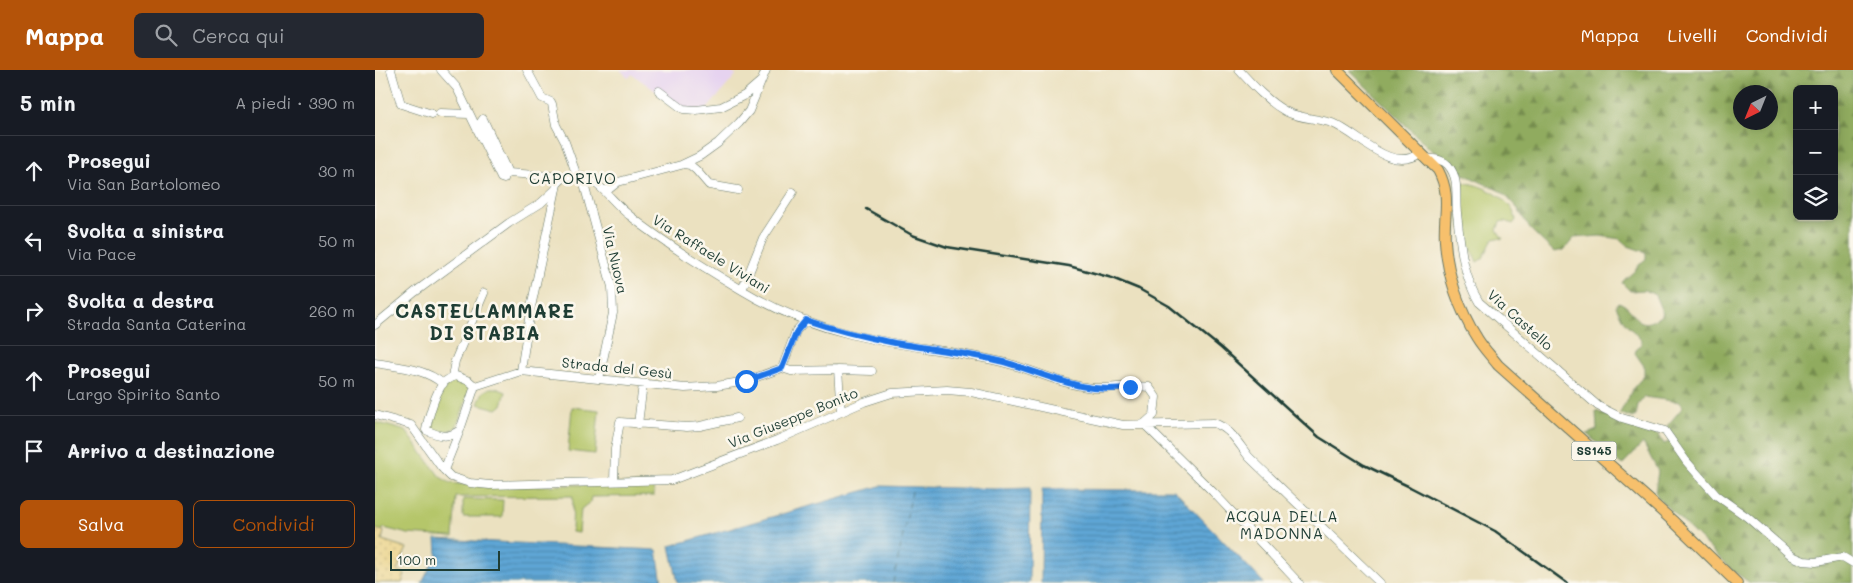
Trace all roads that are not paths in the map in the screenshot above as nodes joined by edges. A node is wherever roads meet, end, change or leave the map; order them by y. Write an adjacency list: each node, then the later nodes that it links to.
1 (391, 70): 9 (street)
2 (441, 70): 9 (street)
3 (527, 70): 12 (street, Via Nuova)
4 (766, 70): 7 (street)
5 (1239, 70): 10 (street)
6 (1337, 70): 10 (main road, SS145)
7 (763, 78): 8 (street); 11 (street)
8 (659, 91)
9 (469, 114): 13 (street)
10 (1424, 156): 41 (street, Via Castello); 44 (main road, SS145)
11 (687, 165): 15 (street); 16 (street)
12 (579, 176): 13 (street); 15 (street); 28 (street, Via Nuova)
13 (564, 177): 14 (street)
14 (556, 189): 21 (street); 25 (street)
15 (605, 190): 18 (street, Via Raffaele Viviani)
16 (738, 190)
17 (793, 192): 18 (street)
18 (742, 290): 20 (street, Via Raffaele Viviani)
19 (484, 293): 27 (street)
20 (806, 320): 23 (street); 36 (street, Via Raffaele Viviani)
21 (375, 325)
22 (375, 363): 29 (street)
23 (782, 368): 24 (street); 30 (street, Strada del Gesù)
24 (837, 370): 26 (street); 32 (street)
25 (521, 371): 28 (street, Strada del Gesù); 31 (street)
26 (872, 371)
27 (452, 377): 29 (street); 31 (street)
28 (599, 379): 30 (street, Strada del Gesù)
29 (443, 384): 38 (street)
30 (643, 384): 35 (street)
31 (475, 386): 37 (street)
32 (841, 412): 36 (street, Via Giuseppe Bonito); 40 (street, Via Giuseppe Bonito)
33 (375, 415): 38 (street)
34 (737, 418): 35 (street)
35 (638, 424): 40 (street)
36 (1144, 424): 42 (street); 43 (street, Via Giuseppe Bonito)
37 (460, 430): 38 (street); 39 (street)
38 (422, 432): 39 (street)
39 (444, 470): 40 (street, Via Giuseppe Bonito)
40 (614, 481)
41 (1853, 563)
42 (1299, 583)
43 (1380, 583)
44 (1737, 583)

